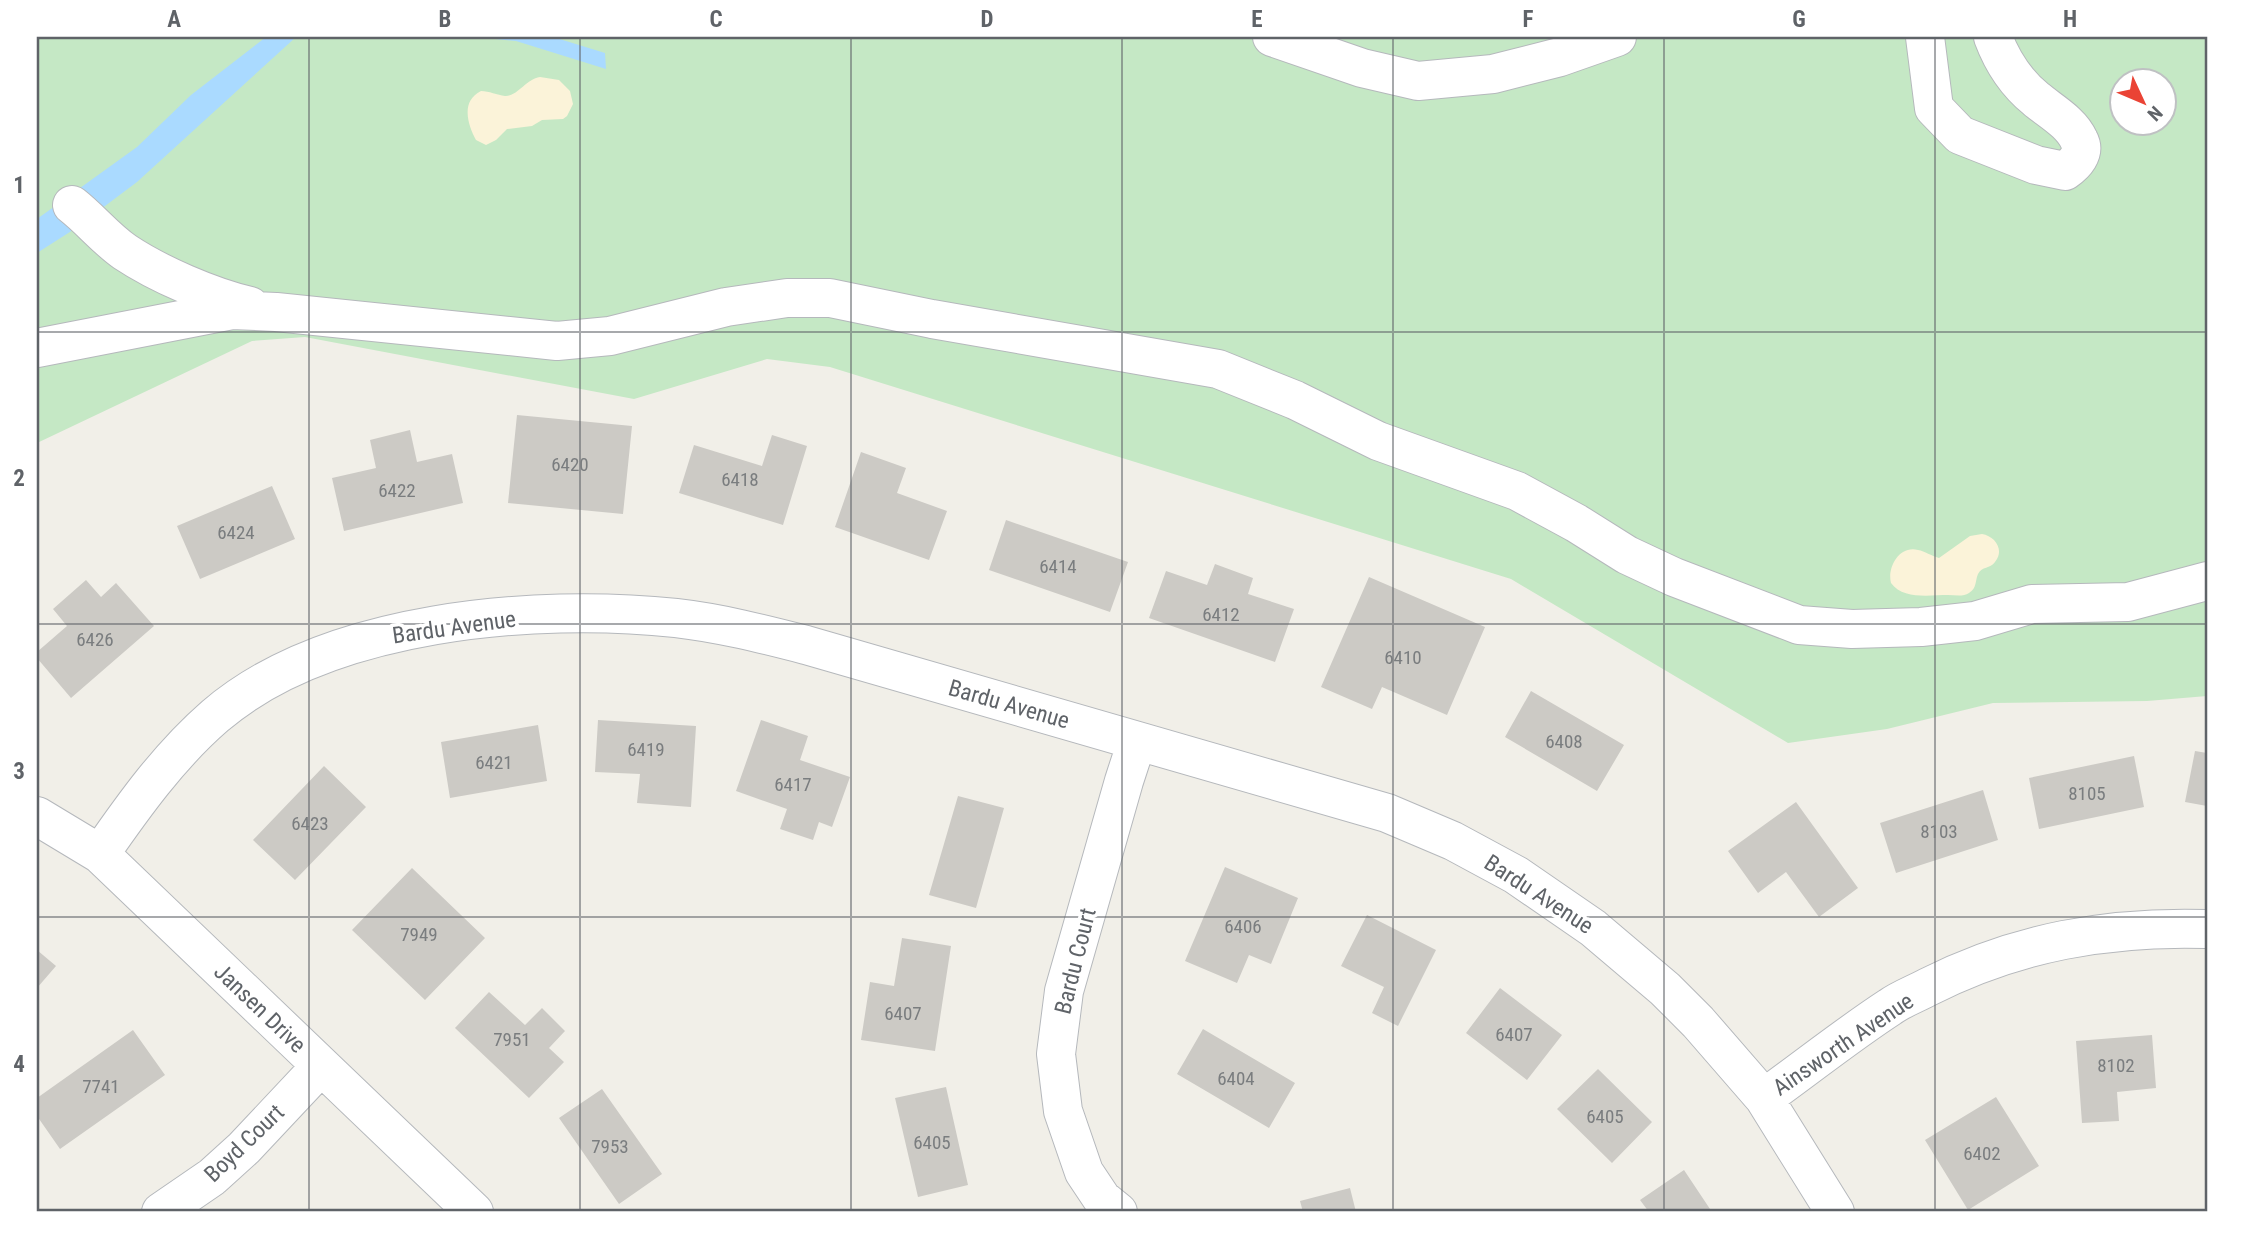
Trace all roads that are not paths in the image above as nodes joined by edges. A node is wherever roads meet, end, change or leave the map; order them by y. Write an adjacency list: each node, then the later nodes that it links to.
1 (1272, 37): 2 (street)
2 (1617, 37)
3 (1925, 37): 4 (street)
4 (1993, 37)
5 (76, 208): 6 (street)
6 (276, 312): 7 (street); 8 (street)
7 (37, 348)
8 (2207, 581)
9 (1137, 741): 11 (street, Bardu Avenue); 14 (street, Bardu Avenue); 17 (street, Bardu Court)
10 (37, 816): 11 (street, Jansen Drive)
11 (100, 854): 13 (street, Jansen Drive)
12 (2207, 929): 14 (street, Ainsworth Avenue)
13 (321, 1066): 15 (street, Boyd Court); 16 (street, Jansen Drive)
14 (1764, 1098): 18 (street, Bardu Avenue)
15 (161, 1212)
16 (474, 1212)
17 (1118, 1212)
18 (1835, 1212)

